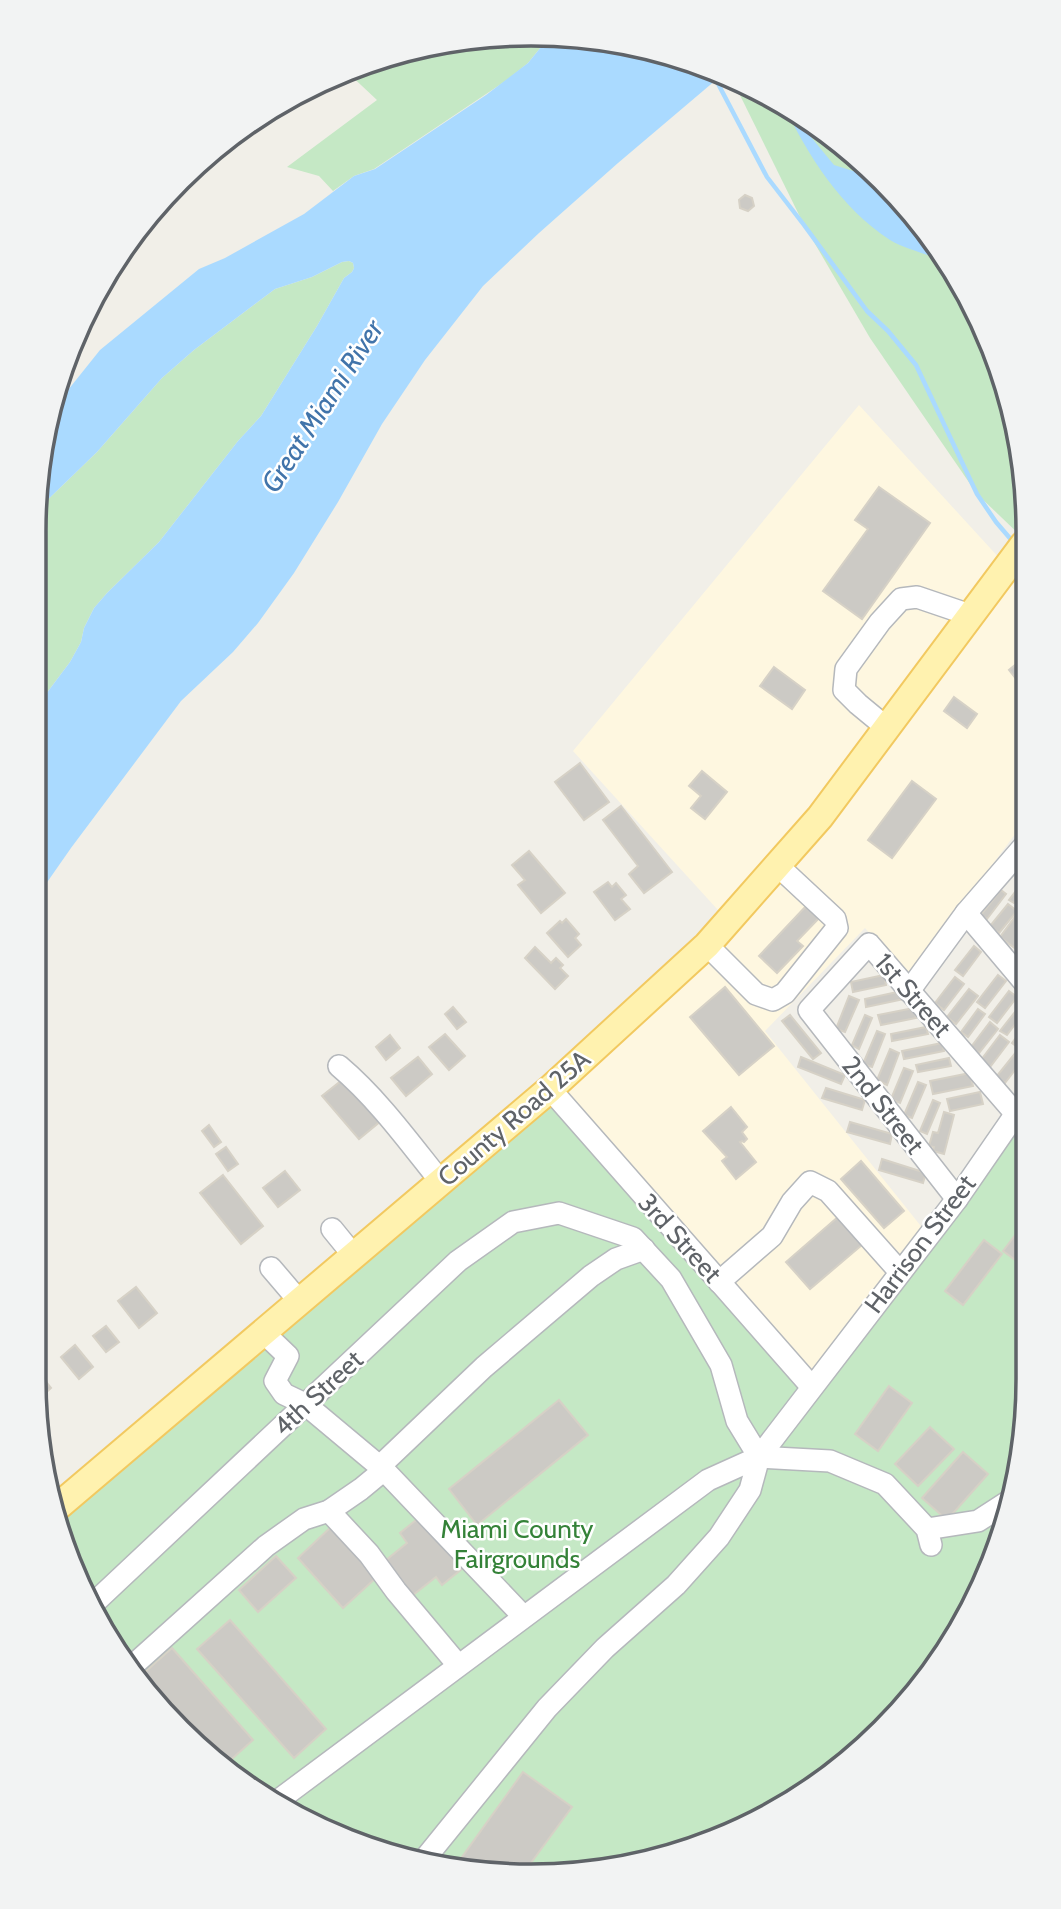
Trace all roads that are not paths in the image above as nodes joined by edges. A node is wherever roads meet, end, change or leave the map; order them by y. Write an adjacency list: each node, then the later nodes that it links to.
1 (1016, 554): 2 (main road, County Road 25A)
2 (970, 615): 3 (main road, County Road 25A); 3 (street)
3 (887, 728): 5 (main road, County Road 25A)
4 (1016, 855): 6 (street)
5 (777, 866): 7 (main road, County Road 25A); 7 (street)
6 (966, 913): 8 (street); 9 (street)
7 (707, 945): 12 (main road, County Road 25A)
8 (1016, 972)
9 (909, 991): 10 (street, 1st Street); 13 (street, 1st Street)
10 (810, 1010): 16 (street, 2nd Street)
11 (339, 1066): 15 (street)
12 (550, 1089): 15 (main road, County Road 25A); 22 (street, 3rd Street)
13 (1016, 1102)
14 (1016, 1112): 16 (street, Harrison Street)
15 (441, 1182): 19 (main road, County Road 25A)
16 (957, 1199): 21 (street, Harrison Street)
17 (332, 1229): 19 (street)
18 (644, 1249): 26 (street, 4th Street); 27 (street); 28 (street)
19 (354, 1256): 23 (main road, County Road 25A)
20 (271, 1268): 23 (street)
21 (900, 1272): 22 (street); 25 (street, Harrison Street)
22 (719, 1282): 25 (street, 3rd Street)
23 (300, 1301): 24 (main road, County Road 25A)
24 (264, 1333): 26 (street); 29 (main road, County Road 25A)
25 (811, 1386): 27 (street, Harrison Street)
26 (305, 1404): 28 (street); 32 (street, 4th Street)
27 (759, 1457): 30 (street); 33 (street); 37 (street)
28 (382, 1469): 31 (street); 33 (street)
29 (62, 1504)
30 (998, 1508)
31 (329, 1511): 34 (street); 35 (street)
32 (98, 1598)
33 (523, 1616): 35 (street)
34 (137, 1662)
35 (458, 1665): 36 (street)
36 (284, 1796)
37 (430, 1853)

